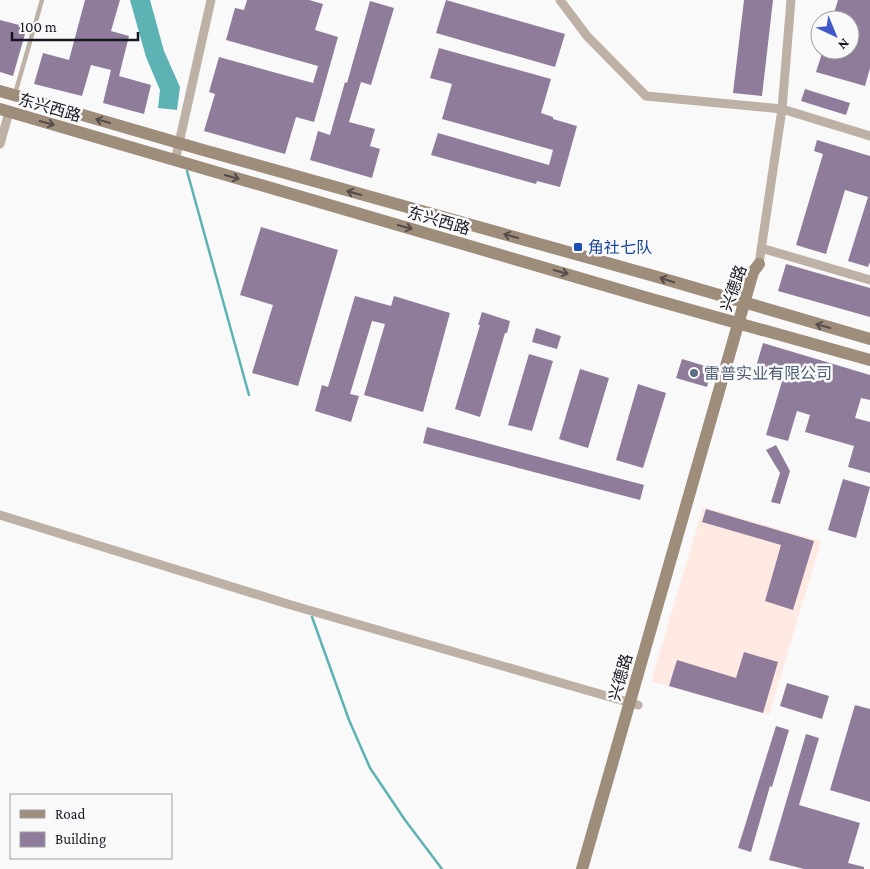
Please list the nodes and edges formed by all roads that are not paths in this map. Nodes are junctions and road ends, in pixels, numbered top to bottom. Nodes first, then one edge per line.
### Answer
1 (42, 0) edge
2 (211, 0) edge
3 (560, 0) edge
4 (791, 0) edge
5 (0, 91) edge
6 (15, 95) junction
7 (782, 109) junction
8 (5, 111) edge
9 (870, 136) edge
10 (179, 143) junction
11 (0, 144) edge
12 (180, 162) junction
13 (761, 248) junction
14 (759, 264) joint
15 (870, 280) edge
16 (748, 304) junction
17 (742, 324) junction
18 (870, 340) edge
19 (870, 360) edge
20 (0, 515) edge
21 (634, 703) junction
22 (582, 869) edge
23 (591, 869) edge

1 - 6 lane
2 - 10 street
3 - 7 street
4 - 7 street
5 - 6 main road, 东兴西路
10 -> 6 main road, 东兴西路
7 - 9 street
7 - 13 street
8 - 11 street
8 -> 12 main road, 东兴西路
10 - 12 street
16 -> 10 main road, 东兴西路
12 -> 17 main road, 东兴西路
13 - 14 street
13 - 15 street
14 - 16 main road, 兴德路
16 - 17 main road, 兴德路
18 -> 16 main road, 东兴西路
17 - 19 main road, 东兴西路
17 - 21 main road, 兴德路
20 - 21 street
21 - 22 main road, 兴德路
21 - 23 main road, 兴德路

